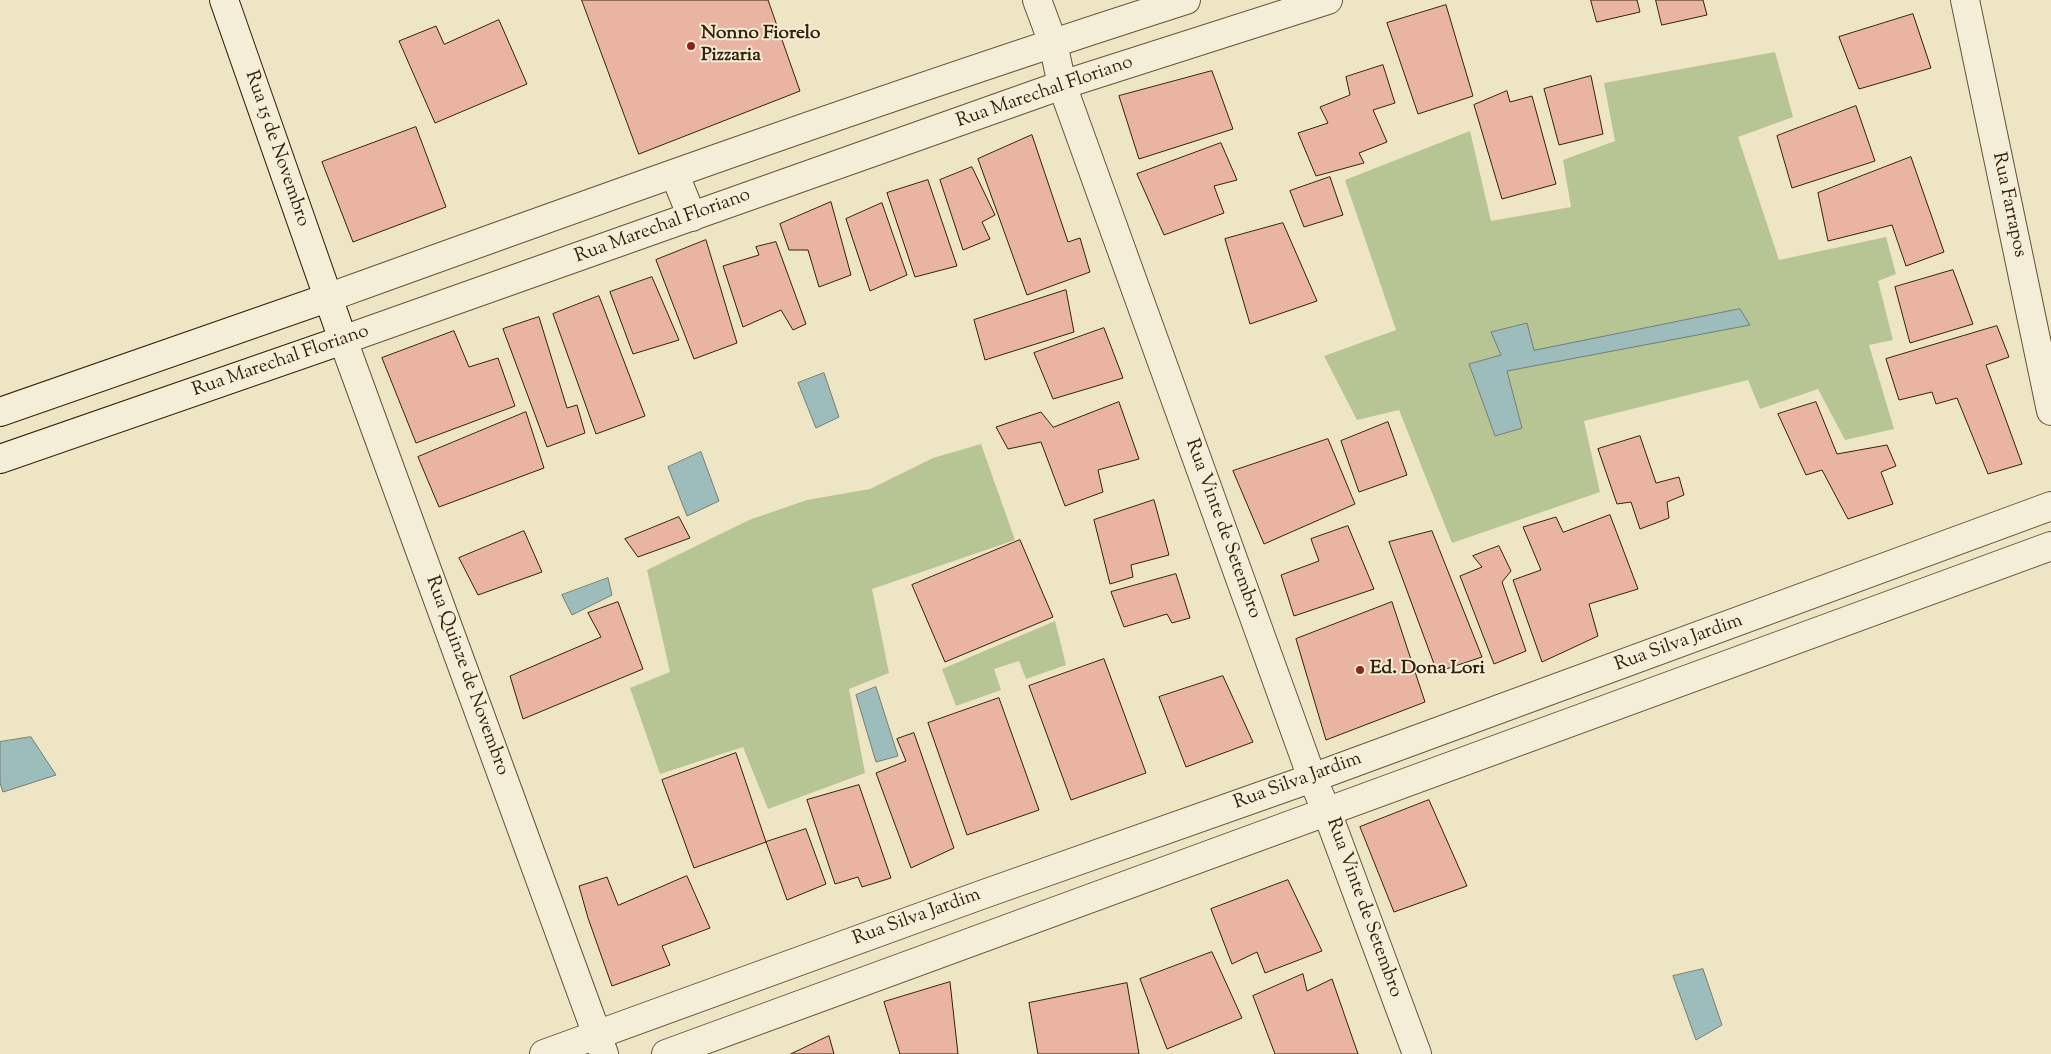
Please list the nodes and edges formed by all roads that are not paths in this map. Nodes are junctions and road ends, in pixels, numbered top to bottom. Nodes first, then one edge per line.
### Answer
1 (224, 0) edge
2 (1037, 0) edge
3 (1186, 0) edge
4 (1328, 0) edge
5 (1965, 0) edge
6 (1053, 43) junction
7 (1062, 85) junction
8 (676, 175) junction
9 (692, 217) junction
10 (327, 298) junction
11 (343, 340) junction
12 (2051, 411) edge
13 (0, 412) edge
14 (0, 458) edge
15 (2051, 506) edge
16 (2051, 546) edge
17 (1700, 636) junction
18 (1713, 670) junction
19 (1527, 699) junction
20 (1540, 734) junction
21 (1312, 778) junction
22 (1327, 812) junction
23 (1072, 862) junction
24 (1085, 901) junction
25 (843, 945) junction
26 (859, 984) junction
27 (601, 1045) edge
28 (544, 1054) edge
29 (666, 1054) edge
30 (1418, 1054) edge

1 - 10 street, Rua 15 de Novembro
2 - 6 street, Rua Vinte de Setembro
3 - 6 street
4 - 7 street, Rua Marechal Floriano
5 - 12 street, Rua Farrapos
6 - 7 street, Rua Vinte de Setembro
6 - 8 street
7 - 9 street, Rua Marechal Floriano
7 - 21 street, Rua Vinte de Setembro
8 - 9 street
8 - 10 street
9 - 11 street, Rua Marechal Floriano
10 - 11 street, Rua Quinze de Novembro
10 - 13 street
11 - 14 street, Rua Marechal Floriano
11 - 27 street, Rua Quinze de Novembro
15 - 17 street, Rua Silva Jardim
16 - 18 street, Rua Silva Jardim
17 - 18 street
17 - 19 street, Rua Silva Jardim
18 - 20 street, Rua Silva Jardim
19 - 20 street
19 - 21 street, Rua Silva Jardim
20 - 22 street, Rua Silva Jardim
21 - 22 street, Rua Vinte de Setembro
21 - 23 street, Rua Silva Jardim
22 - 24 street, Rua Silva Jardim
22 - 30 street, Rua Vinte de Setembro
23 - 24 street
23 - 25 street, Rua Silva Jardim
24 - 26 street, Rua Silva Jardim
25 - 26 street
25 - 27 street, Rua Silva Jardim
26 - 29 street, Rua Silva Jardim
27 - 28 street, Rua Silva Jardim

